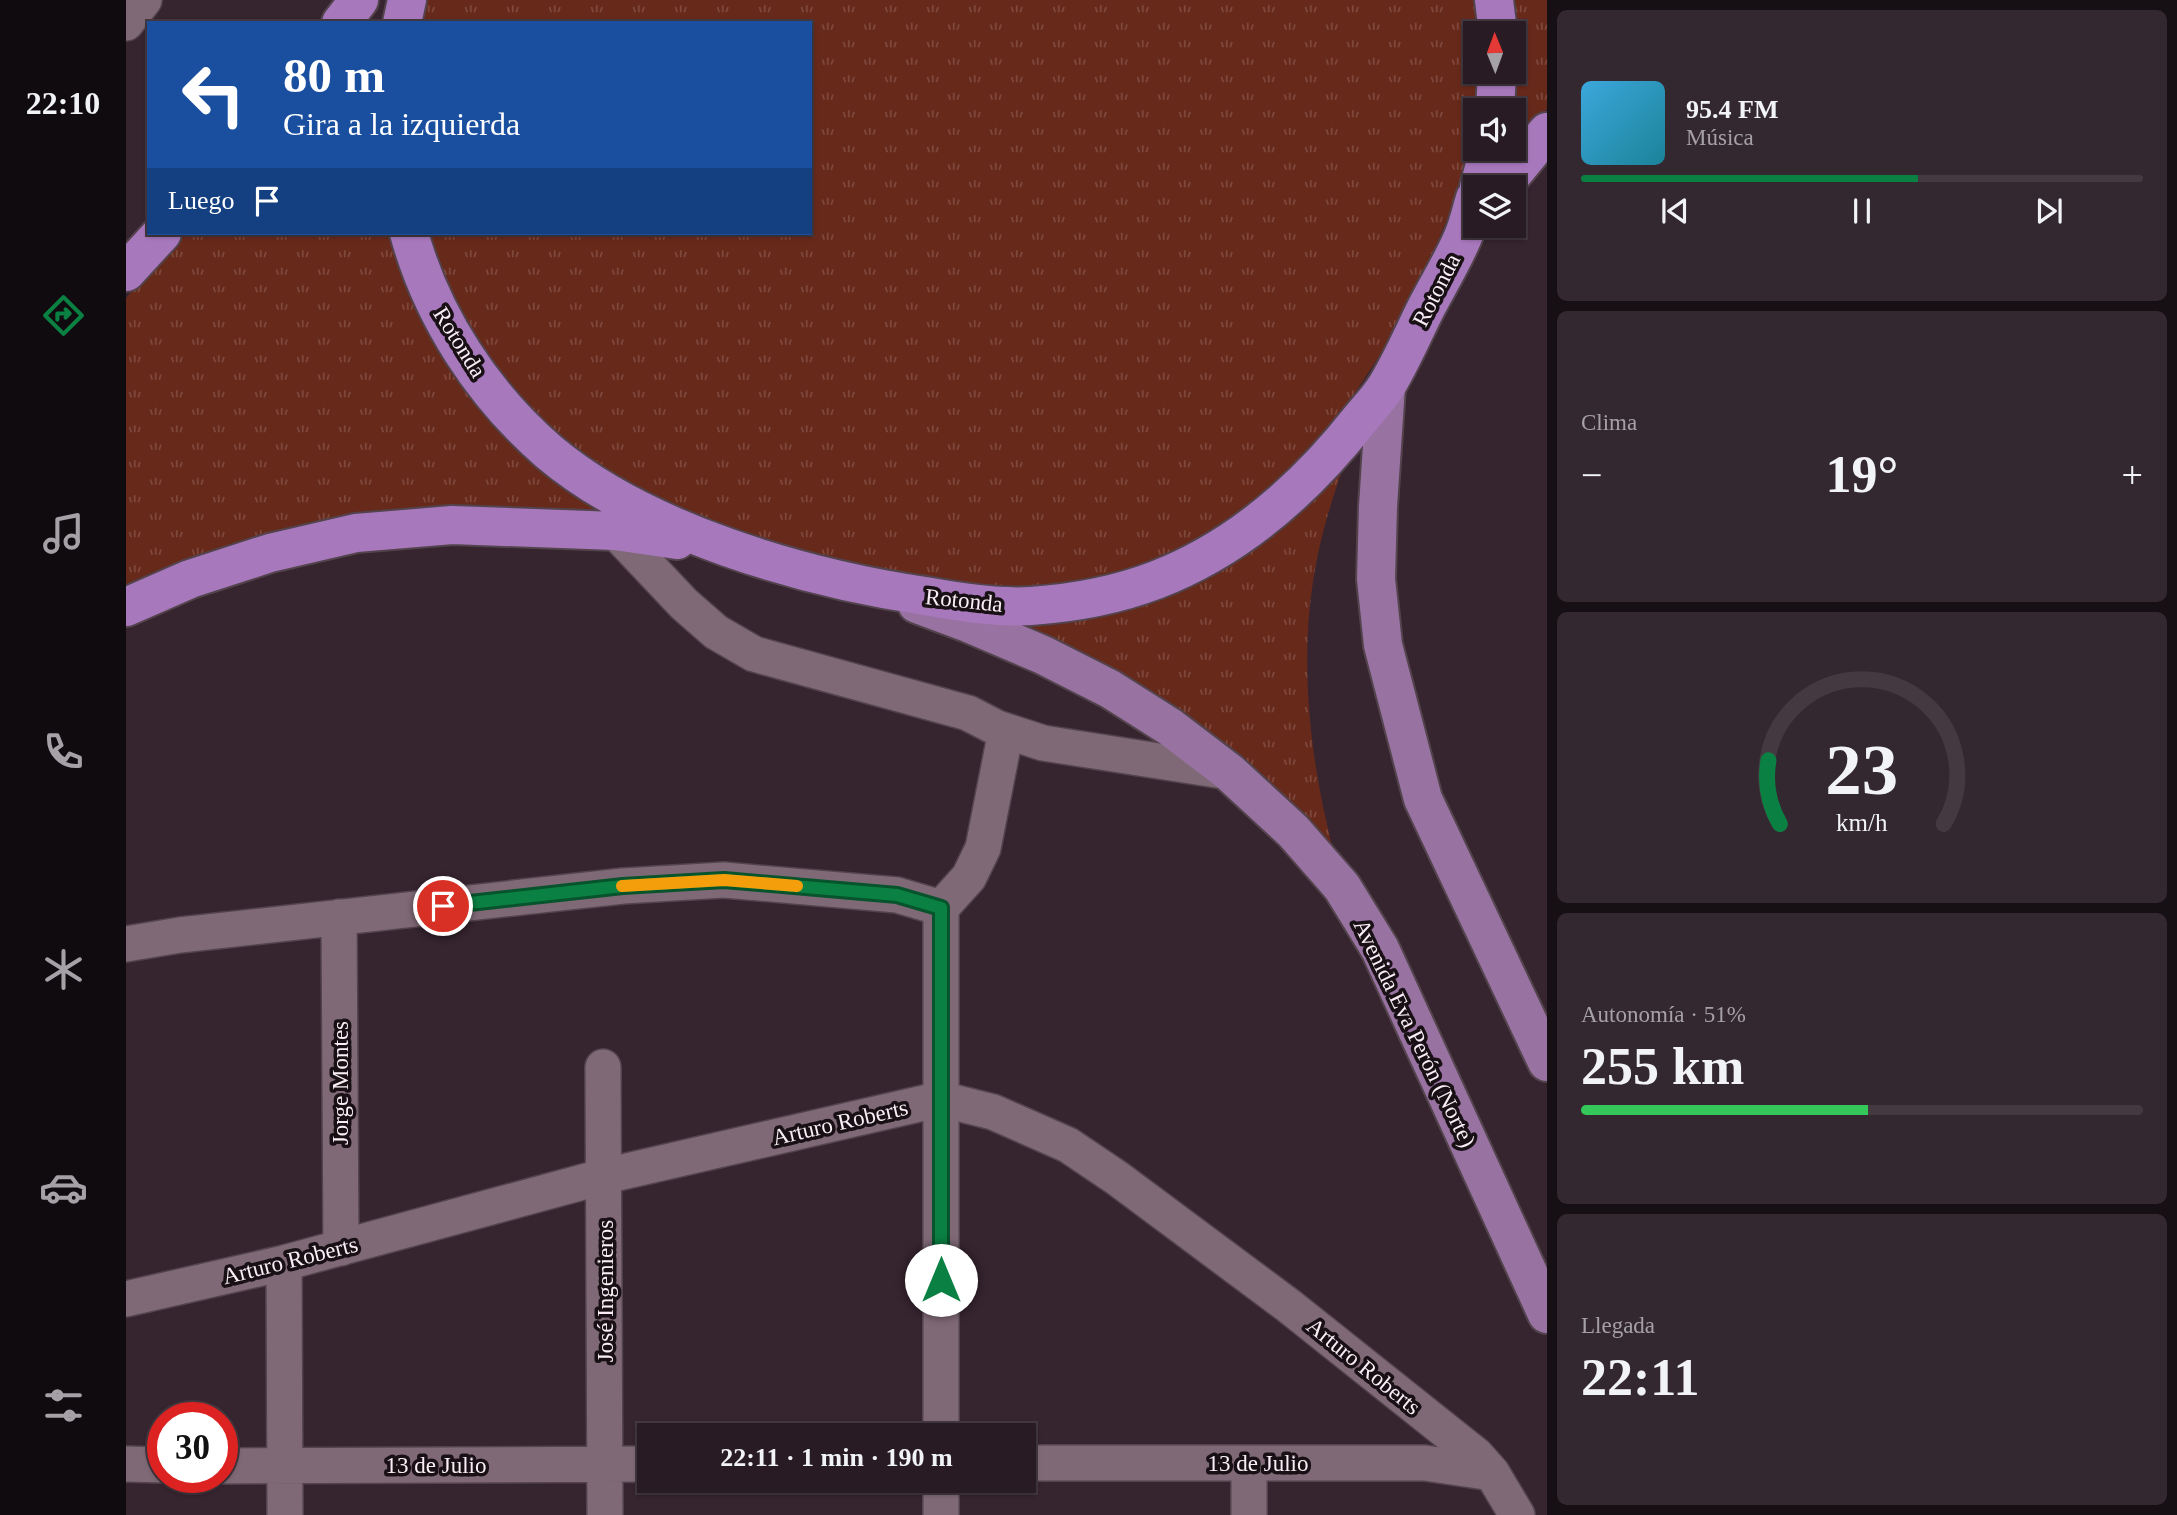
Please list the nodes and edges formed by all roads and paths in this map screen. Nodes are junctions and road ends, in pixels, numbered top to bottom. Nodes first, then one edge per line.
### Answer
1 (144, 0) edge
2 (359, 0) edge
3 (407, 0) edge
4 (1494, 0) edge
5 (343, 21) edge
6 (402, 21) edge
7 (1497, 21) edge
8 (126, 23) edge
9 (1547, 132) edge
10 (1512, 175) edge
11 (160, 235) edge
12 (410, 235) edge
13 (1465, 238) edge
14 (126, 272) edge
15 (1386, 387) junction
16 (615, 531) junction
17 (724, 547) junction
18 (871, 588) junction
19 (126, 607) edge
20 (1006, 731) junction
21 (1229, 772) junction
22 (941, 908) junction
23 (340, 917) junction
24 (126, 944) edge
25 (1547, 1062) edge
26 (603, 1067) dead end
27 (941, 1099) junction
28 (605, 1176) junction
29 (341, 1248) junction
30 (284, 1264) junction
31 (126, 1299) edge
32 (1547, 1314) edge
33 (941, 1423) edge
34 (1036, 1463) edge
35 (1249, 1463) junction
36 (126, 1464) edge
37 (604, 1464) junction
38 (637, 1464) edge
39 (147, 1465) edge
40 (238, 1466) edge
41 (284, 1466) junction
42 (1492, 1473) junction
43 (941, 1493) edge
44 (1516, 1513) edge
45 (285, 1515) edge
46 (605, 1515) edge
47 (941, 1515) edge
48 (1249, 1515) edge

1 - 8 street
2 - 5 highway
3 - 6 highway
4 - 7 highway
9 - 10 highway
11 - 14 highway
12 - 17 highway, Rotonda
13 - 15 highway, Rotonda
15 - 18 highway, Rotonda
15 - 25 main road
16 - 17 highway
16 - 19 highway
16 - 20 street
17 - 18 highway, Rotonda
18 - 21 main road, Avenida Eva Perón (Norte)
20 - 21 street
20 - 22 street
21 - 32 main road, Avenida Eva Perón (Norte)
22 - 23 street
22 - 27 street
23 - 24 street
23 - 29 street, Jorge Montes
26 - 28 street, José Ingenieros
27 - 28 street, Arturo Roberts
27 - 33 street
27 - 42 street, Arturo Roberts
28 - 29 street, Arturo Roberts
28 - 37 street, José Ingenieros
29 - 30 street, Arturo Roberts
30 - 31 street, Arturo Roberts
30 - 41 street
34 - 35 street, 13 de Julio
35 - 42 street, 13 de Julio
35 - 48 street
36 - 39 street
37 - 38 street, 13 de Julio
37 - 41 street, 13 de Julio
37 - 46 street, José Ingenieros
40 - 41 street, 13 de Julio
41 - 45 street
42 - 44 street, Arturo Roberts
43 - 47 street

